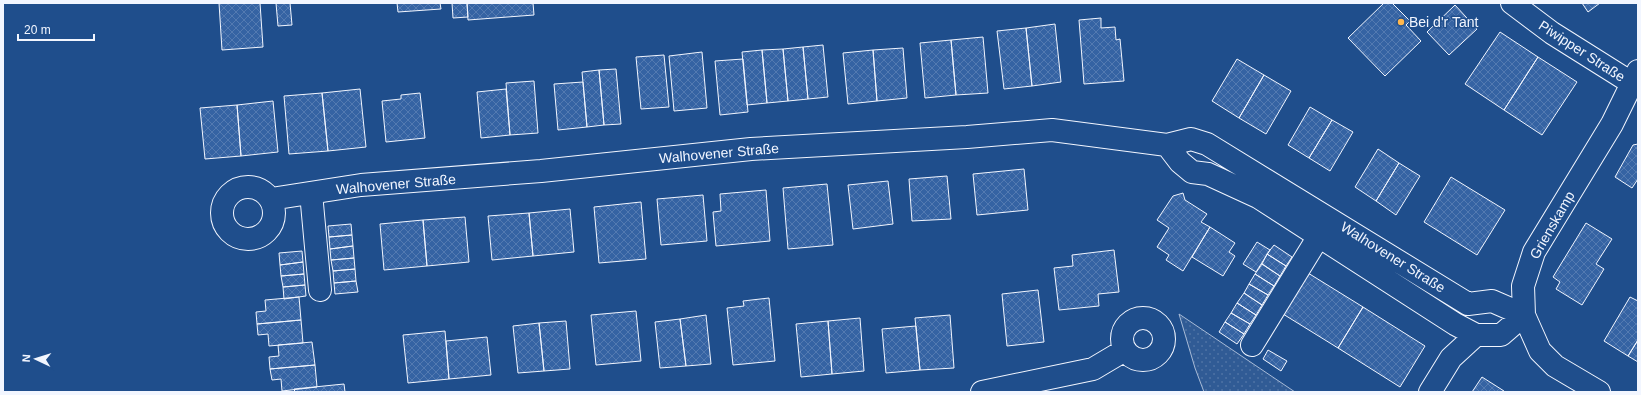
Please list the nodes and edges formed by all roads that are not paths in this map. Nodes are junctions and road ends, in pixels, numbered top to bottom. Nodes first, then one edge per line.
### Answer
1 (1512, 3) edge
2 (1636, 81) edge
3 (1167, 145) junction
4 (310, 193) junction
5 (271, 199) dead end
6 (1324, 227) junction
7 (320, 290) dead end
8 (1468, 304) junction
9 (1524, 315) junction
10 (1456, 324) junction
11 (1476, 335) junction
12 (1252, 345) dead end
13 (1125, 350) dead end
14 (1451, 358) junction
15 (982, 392) edge
16 (1430, 392) edge
17 (1600, 392) edge

1 - 2 street, Piwipper Straße
2 - 9 street, Grienskamp
3 - 4 street, Walhovener Straße
3 - 6 street, Walhovener Straße
3 - 6 street, Walhovener Straße
4 - 5 street, Walhovener Straße
4 - 7 street
6 - 8 street, Walhovener Straße
6 - 10 street, Walhovener Straße
6 - 12 street
8 - 9 street
8 - 10 street
9 - 11 street
9 - 17 street
10 - 11 street, Walhovener Straße
10 - 14 street
11 - 14 street
13 - 15 street
14 - 16 street

